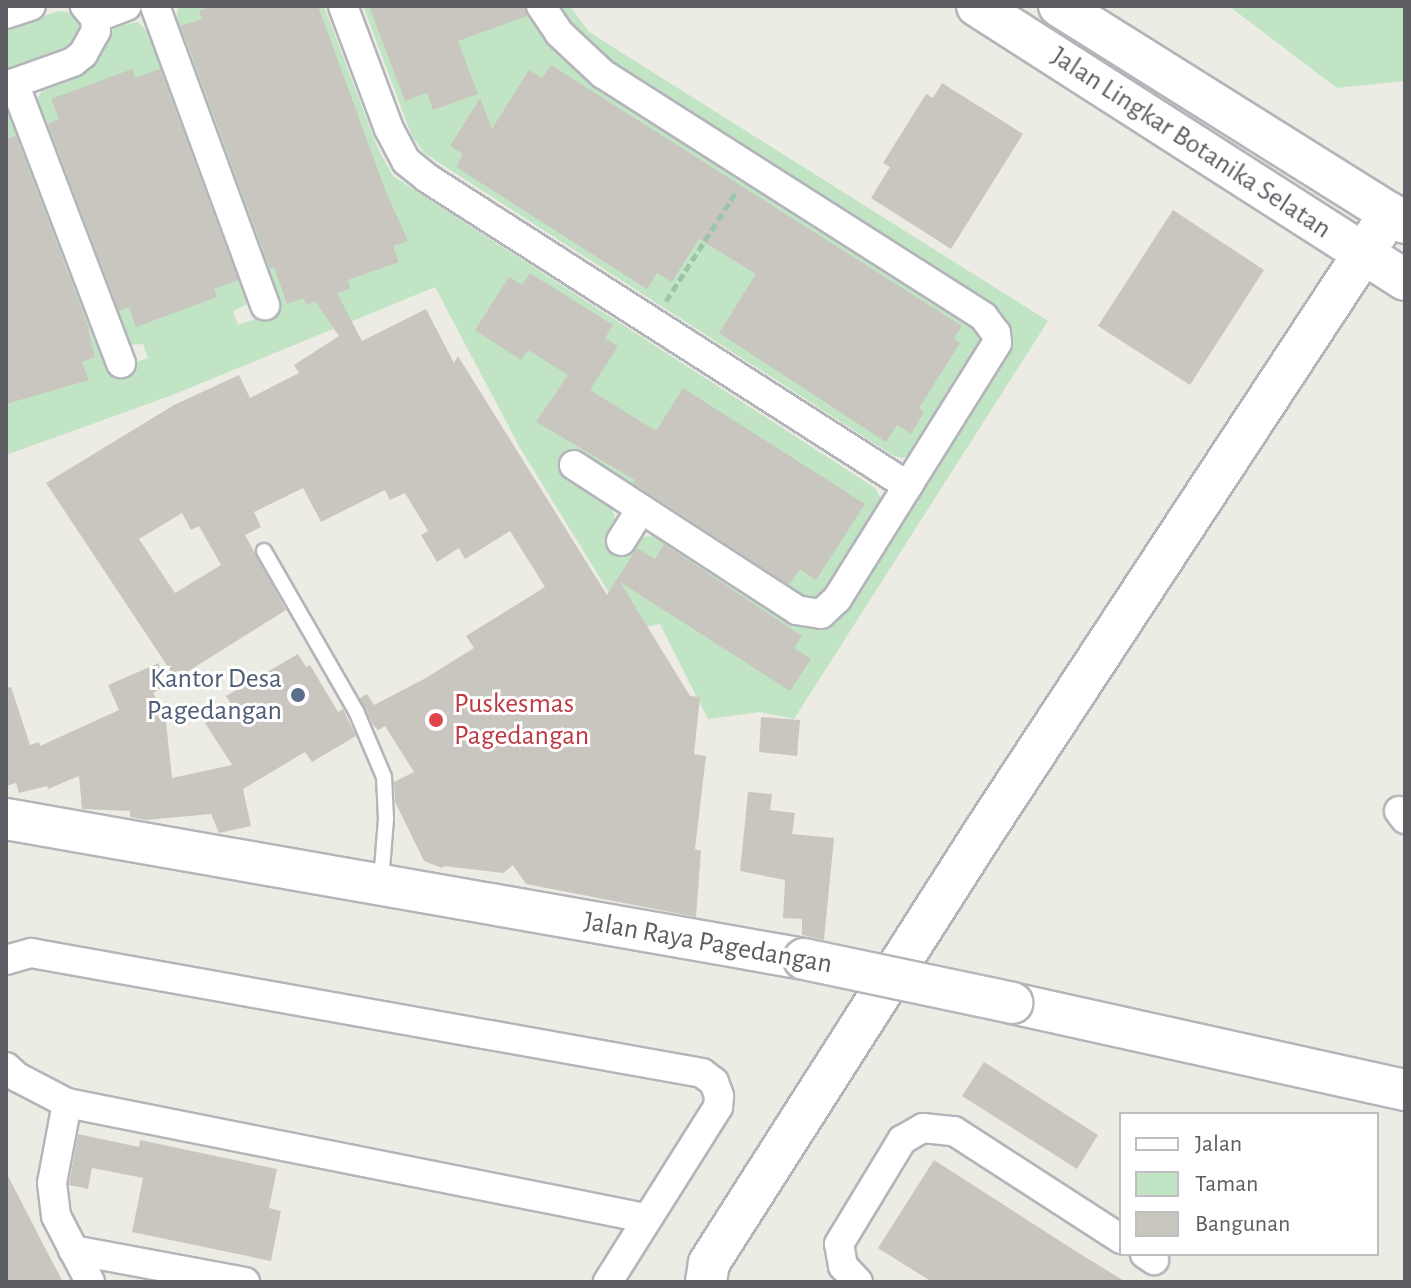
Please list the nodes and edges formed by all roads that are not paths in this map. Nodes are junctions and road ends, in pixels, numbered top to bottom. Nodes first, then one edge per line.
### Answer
1 (31, 6) edge
2 (127, 6) edge
3 (155, 6) edge
4 (343, 6) edge
5 (541, 6) edge
6 (977, 6) edge
7 (1059, 6) edge
8 (90, 12) edge
9 (6, 14) edge
10 (10, 84) edge
11 (1397, 218) edge
12 (1363, 255) junction
13 (1405, 280) edge
14 (265, 305) dead end
15 (121, 363) dead end
16 (574, 465) dead end
17 (908, 486) junction
18 (641, 509) junction
19 (621, 541) dead end
20 (264, 551) dead end
21 (6, 819) edge
22 (380, 886) junction
23 (6, 960) edge
24 (6, 1067) edge
25 (1405, 1090) edge
26 (67, 1103) junction
27 (645, 1218) junction
28 (1119, 1238) edge
29 (73, 1250) junction
30 (90, 1282) edge
31 (245, 1282) edge
32 (608, 1282) edge
33 (706, 1282) edge
34 (858, 1282) edge

1 - 9 street
2 - 8 street
3 - 14 street
4 - 17 street
5 - 17 street
6 - 12 street, Jalan Lingkar Botanika Selatan
7 - 11 street, Jalan Lingkar Botanika Selatan
8 - 10 street
10 - 15 street
11 - 12 street
12 - 13 street, Jalan Lingkar Botanika Selatan
12 - 33 street
16 - 18 street
17 - 18 street
18 - 19 street
20 - 22 lane
21 - 22 street, Jalan Raya Pagedangan
22 - 25 street, Jalan Raya Pagedangan, bridge
23 - 27 street
24 - 26 street
26 - 27 street
26 - 29 street
27 - 32 street
28 - 34 street
29 - 30 street
29 - 31 street

